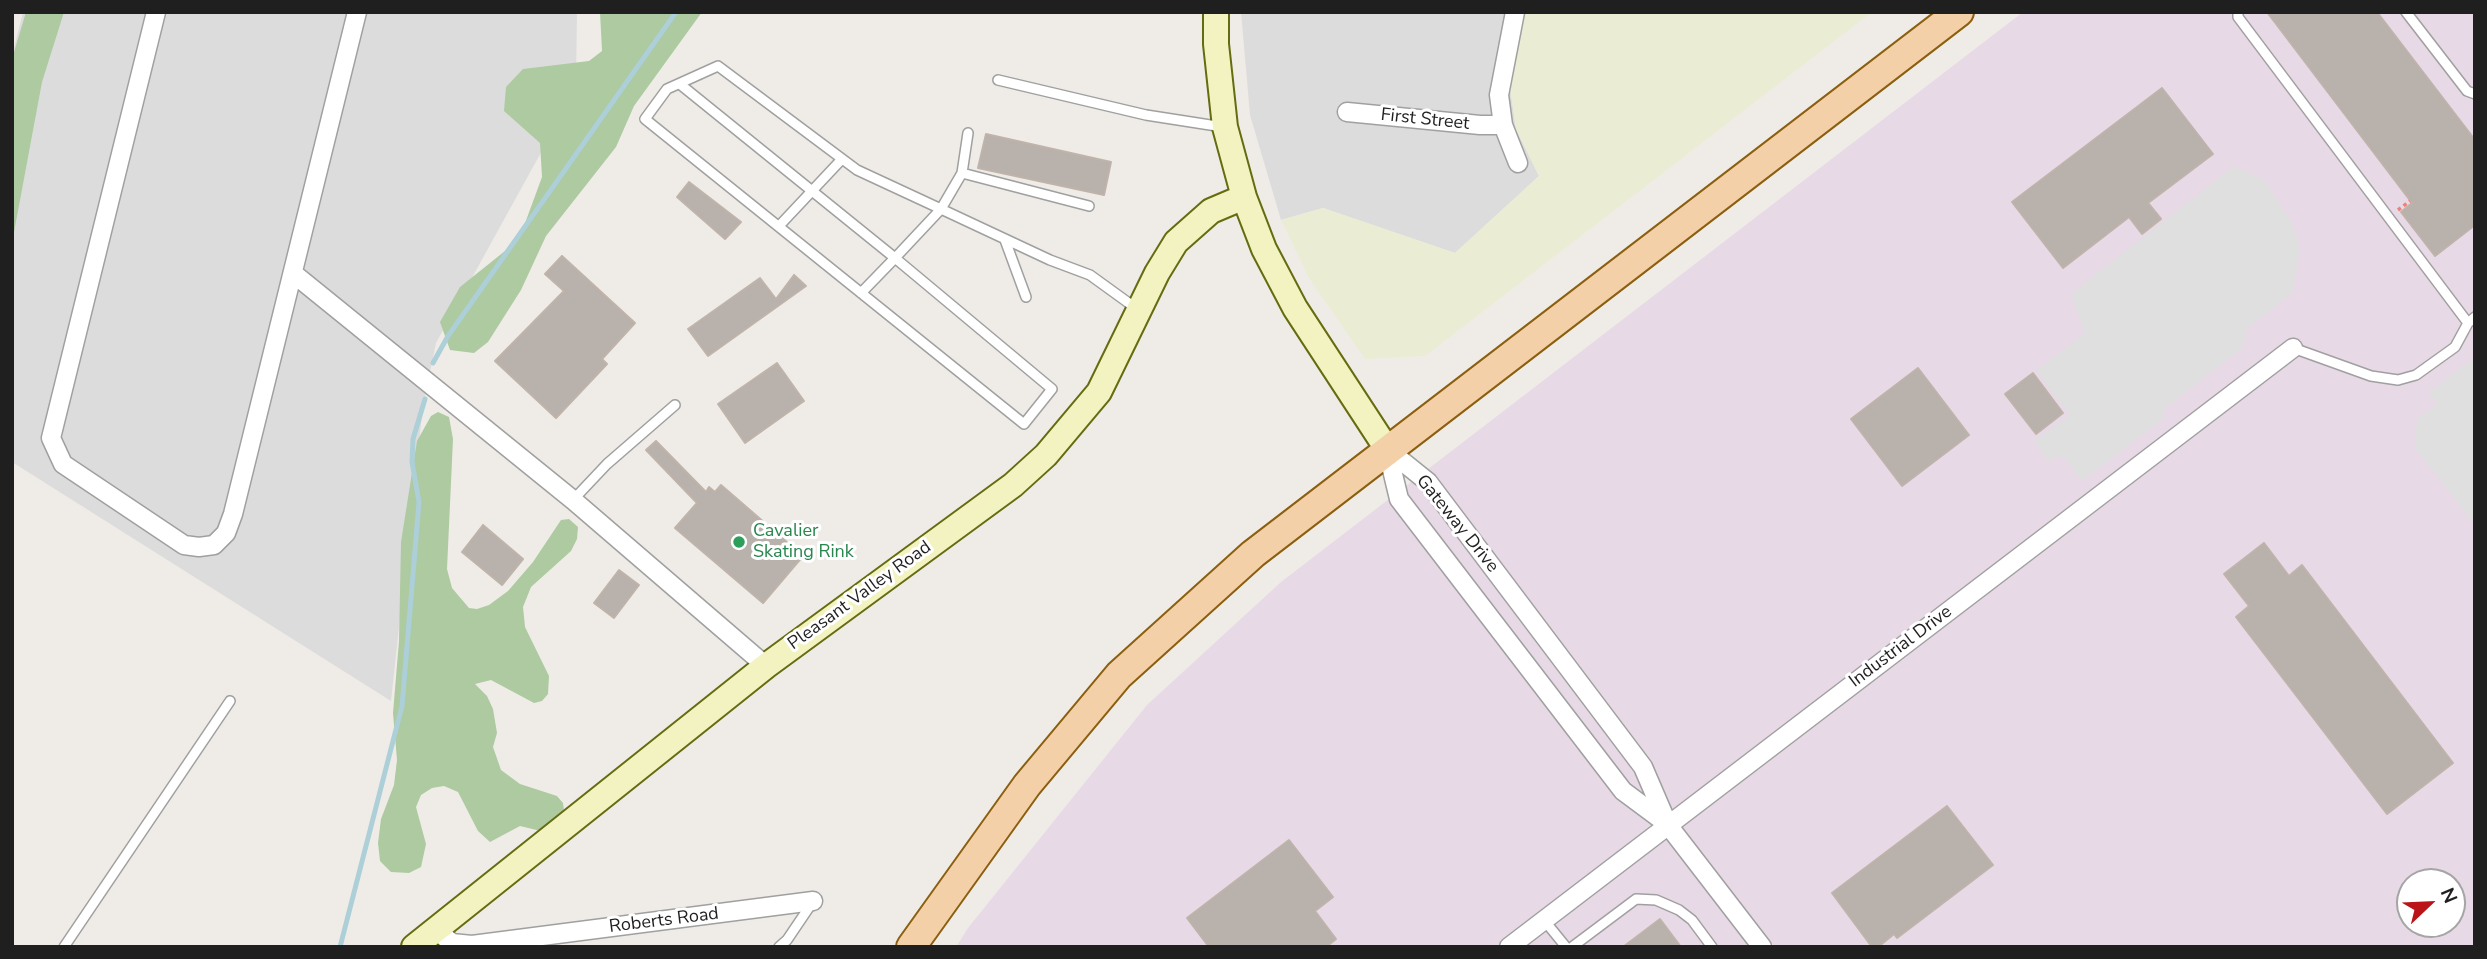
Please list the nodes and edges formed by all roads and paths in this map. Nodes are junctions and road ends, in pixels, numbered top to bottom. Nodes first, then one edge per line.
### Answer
1 (156, 12) edge
2 (357, 12) edge
3 (1216, 12) edge
4 (1515, 12) edge
5 (1959, 12) edge
6 (2238, 12) edge
7 (2406, 12) edge
8 (998, 80) dead end
9 (681, 85) junction
10 (2475, 94) edge
11 (1347, 112) dead end
12 (1503, 125) junction
13 (1225, 127) junction
14 (968, 133) dead end
15 (842, 159) junction
16 (1518, 163) dead end
17 (962, 173) junction
18 (811, 190) junction
19 (1244, 197) junction
20 (1088, 206) dead end
21 (941, 209) junction
22 (779, 226) junction
23 (1006, 240) junction
24 (895, 258) junction
25 (294, 274) junction
26 (861, 293) junction
27 (1026, 297) dead end
28 (1139, 310) junction
29 (2471, 320) edge
30 (2293, 348) joint
31 (674, 405) dead end
32 (1387, 449) junction
33 (573, 500) junction
34 (766, 666) junction
35 (230, 701) dead end
36 (1668, 825) junction
37 (813, 901) joint
38 (1544, 920) junction
39 (436, 930) junction
40 (64, 947) edge
41 (414, 947) edge
42 (779, 947) edge
43 (911, 947) edge
44 (1509, 947) edge
45 (1566, 947) edge
46 (1572, 947) edge
47 (1712, 947) edge
48 (1762, 947) edge

1 - 25 street
2 - 25 street
3 - 13 street
4 - 12 street
5 - 32 main road
6 - 29 lane
7 - 10 lane
8 - 13 lane
9 - 15 lane
9 - 18 lane
9 - 22 lane
11 - 12 street, First Street
12 - 16 street
13 - 19 street
14 - 17 lane
15 - 18 lane
15 - 21 lane
17 - 20 lane
17 - 21 lane
18 - 22 lane
18 - 24 lane
19 - 28 street, Pleasant Valley Road
19 - 32 street
21 - 23 lane
21 - 24 lane
22 - 26 lane
23 - 27 lane
23 - 28 lane
24 - 26 lane
24 - 26 lane
25 - 33 street
28 - 34 street, Pleasant Valley Road
29 - 30 lane
30 - 36 street, Industrial Drive
31 - 33 lane
32 - 36 street, Gateway Drive
32 - 36 street, Gateway Drive
32 - 43 main road
33 - 34 street
34 - 39 street, Pleasant Valley Road
35 - 40 lane
36 - 38 street, Industrial Drive
36 - 48 street, Gateway Drive
37 - 39 street, Roberts Road
37 - 42 lane
38 - 44 street, Industrial Drive
38 - 45 lane
39 - 41 street, Pleasant Valley Road
46 - 47 lane

